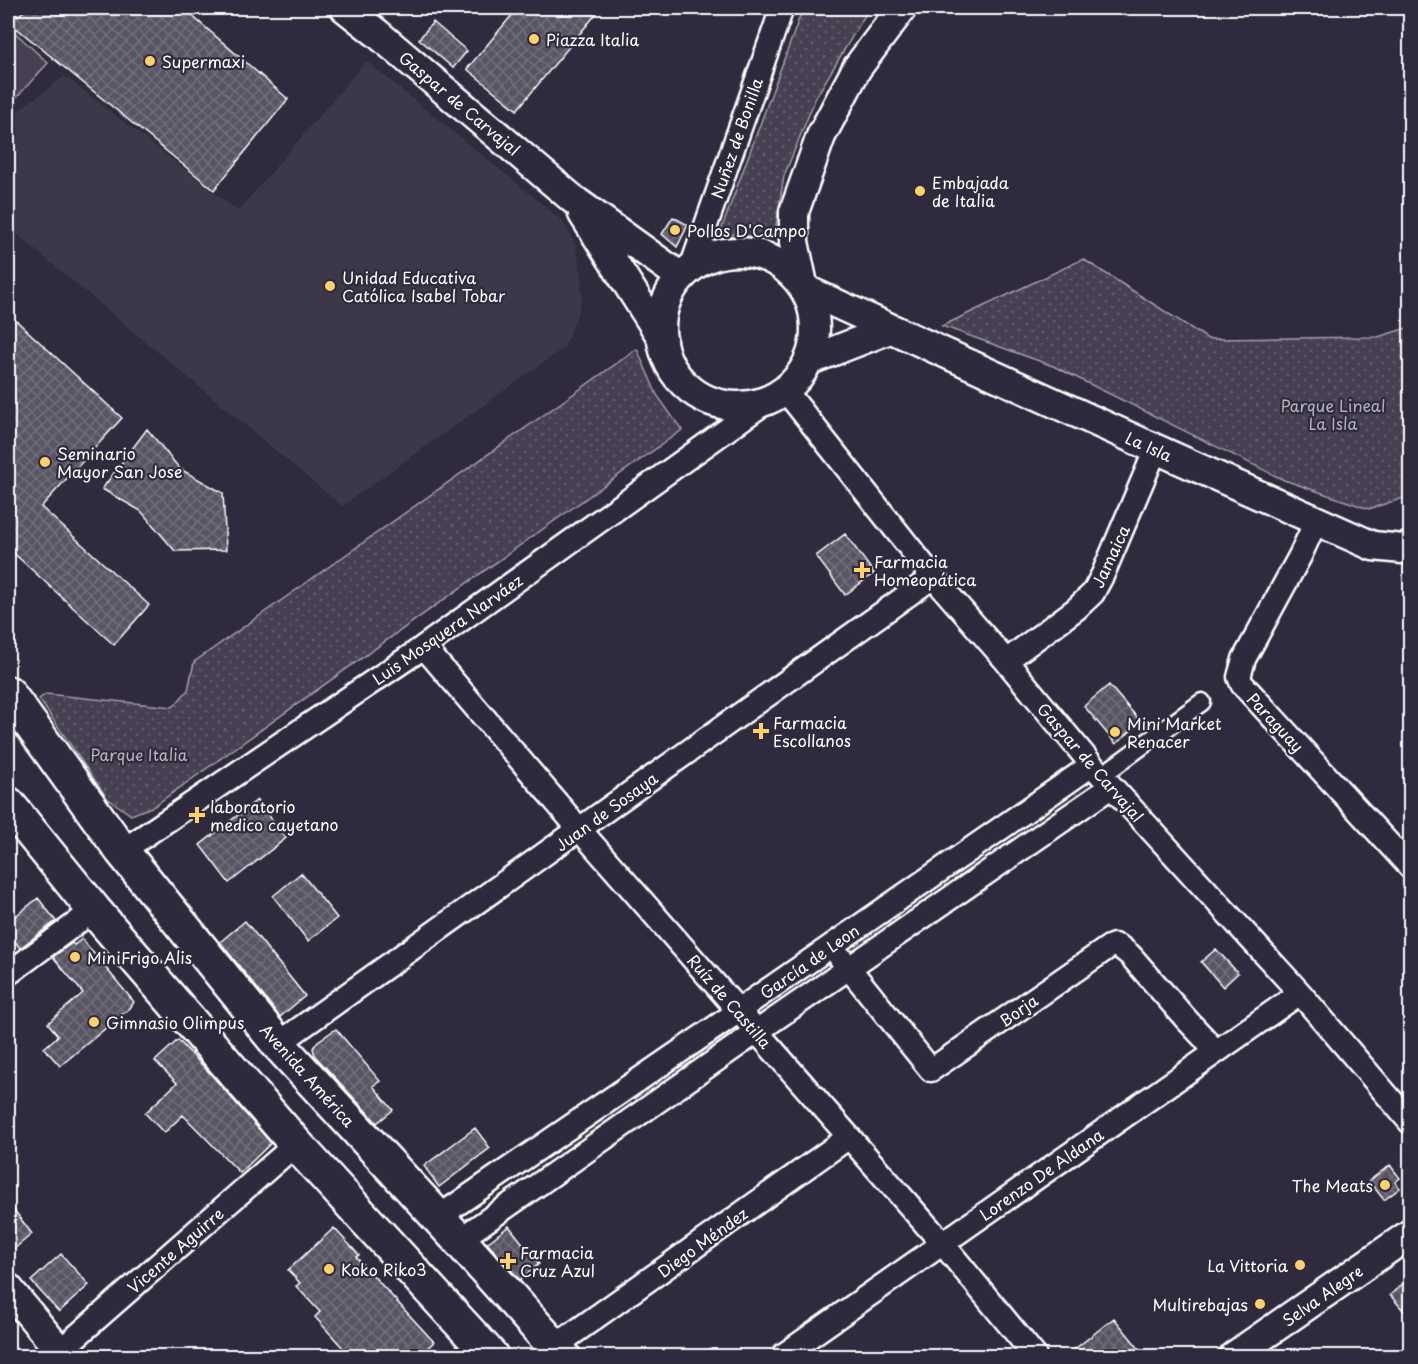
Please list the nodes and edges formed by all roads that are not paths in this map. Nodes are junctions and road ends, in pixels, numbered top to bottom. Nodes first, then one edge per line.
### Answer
1 (345, 8) edge
2 (782, 8) edge
3 (902, 8) edge
4 (574, 200) junction
5 (686, 273) junction
6 (804, 289) junction
7 (891, 328) junction
8 (662, 338) junction
9 (808, 361) junction
10 (776, 395) junction
11 (1156, 449) junction
12 (1316, 521) junction
13 (1410, 546) edge
14 (933, 577) junction
15 (424, 647) junction
16 (1006, 661) junction
17 (8, 693) edge
18 (1202, 702) dead end
19 (1102, 776) junction
20 (8, 804) edge
21 (580, 830) junction
22 (122, 851) junction
23 (1410, 867) edge
24 (94, 909) junction
25 (831, 946) junction
26 (849, 968) junction
27 (8, 974) edge
28 (1300, 993) junction
29 (739, 1011) junction
30 (756, 1031) junction
31 (279, 1044) junction
32 (1215, 1052) junction
33 (1410, 1122) edge
34 (849, 1137) junction
35 (296, 1144) junction
36 (448, 1229) junction
37 (1410, 1234) edge
38 (943, 1244) junction
39 (8, 1288) edge
40 (559, 1352) edge
41 (59, 1355) edge
42 (491, 1356) edge
43 (782, 1356) edge
44 (1035, 1356) edge
45 (1234, 1356) edge

1 - 4 street, Gaspar de Carvajal
2 - 5 street, Nuñez de Bonilla
3 - 6 street
4 - 5 street, Gaspar de Carvajal
4 - 8 street, Gaspar de Carvajal
5 - 6 street
5 - 8 street, Gaspar de Carvajal
6 - 7 street, La Isla
6 - 9 street
7 - 9 street
7 - 11 street, La Isla
8 - 10 street, Gaspar de Carvajal
9 - 10 street
10 - 14 street, Gaspar de Carvajal
10 - 15 street, Luis Mosquera Narváez
11 - 12 street, La Isla
11 - 16 street, Jamaica
12 - 13 street, La Isla
12 - 23 street, Paraguay
14 - 16 street, Gaspar de Carvajal
14 - 21 street, Juan de Sosaya
15 - 21 street, Ruíz de Castilla
15 - 22 street, Luis Mosquera Narváez
16 - 19 street, Gaspar de Carvajal
17 - 22 main road, Avenida América
18 - 19 street
19 - 25 street, García de Leon
19 - 26 street, García de Leon
19 - 28 street, Gaspar de Carvajal
20 - 24 main road
21 - 29 street, Ruíz de Castilla
21 - 31 street, Juan de Sosaya
22 - 31 main road, Avenida América
24 - 27 street
24 - 35 main road
25 - 26 street, Borja
25 - 29 street, García de Leon
26 - 30 street, García de Leon
26 - 32 street, Borja
28 - 32 street, Lorenzo De Aldana
28 - 33 street, Gaspar de Carvajal
29 - 30 street, Ruíz de Castilla
29 - 36 street, García de Leon
30 - 34 street, Ruíz de Castilla
30 - 36 street, García de Leon
31 - 36 main road, Avenida América
32 - 38 street, Lorenzo De Aldana
34 - 38 street, Ruíz de Castilla
34 - 40 street, Diego Méndez
35 - 41 street, Vicente Aguirre
35 - 42 main road
36 - 40 main road, Avenida América
37 - 45 street, Selva Alegre
38 - 43 street, Lorenzo De Aldana
38 - 44 street, Ruíz de Castilla
39 - 41 street

